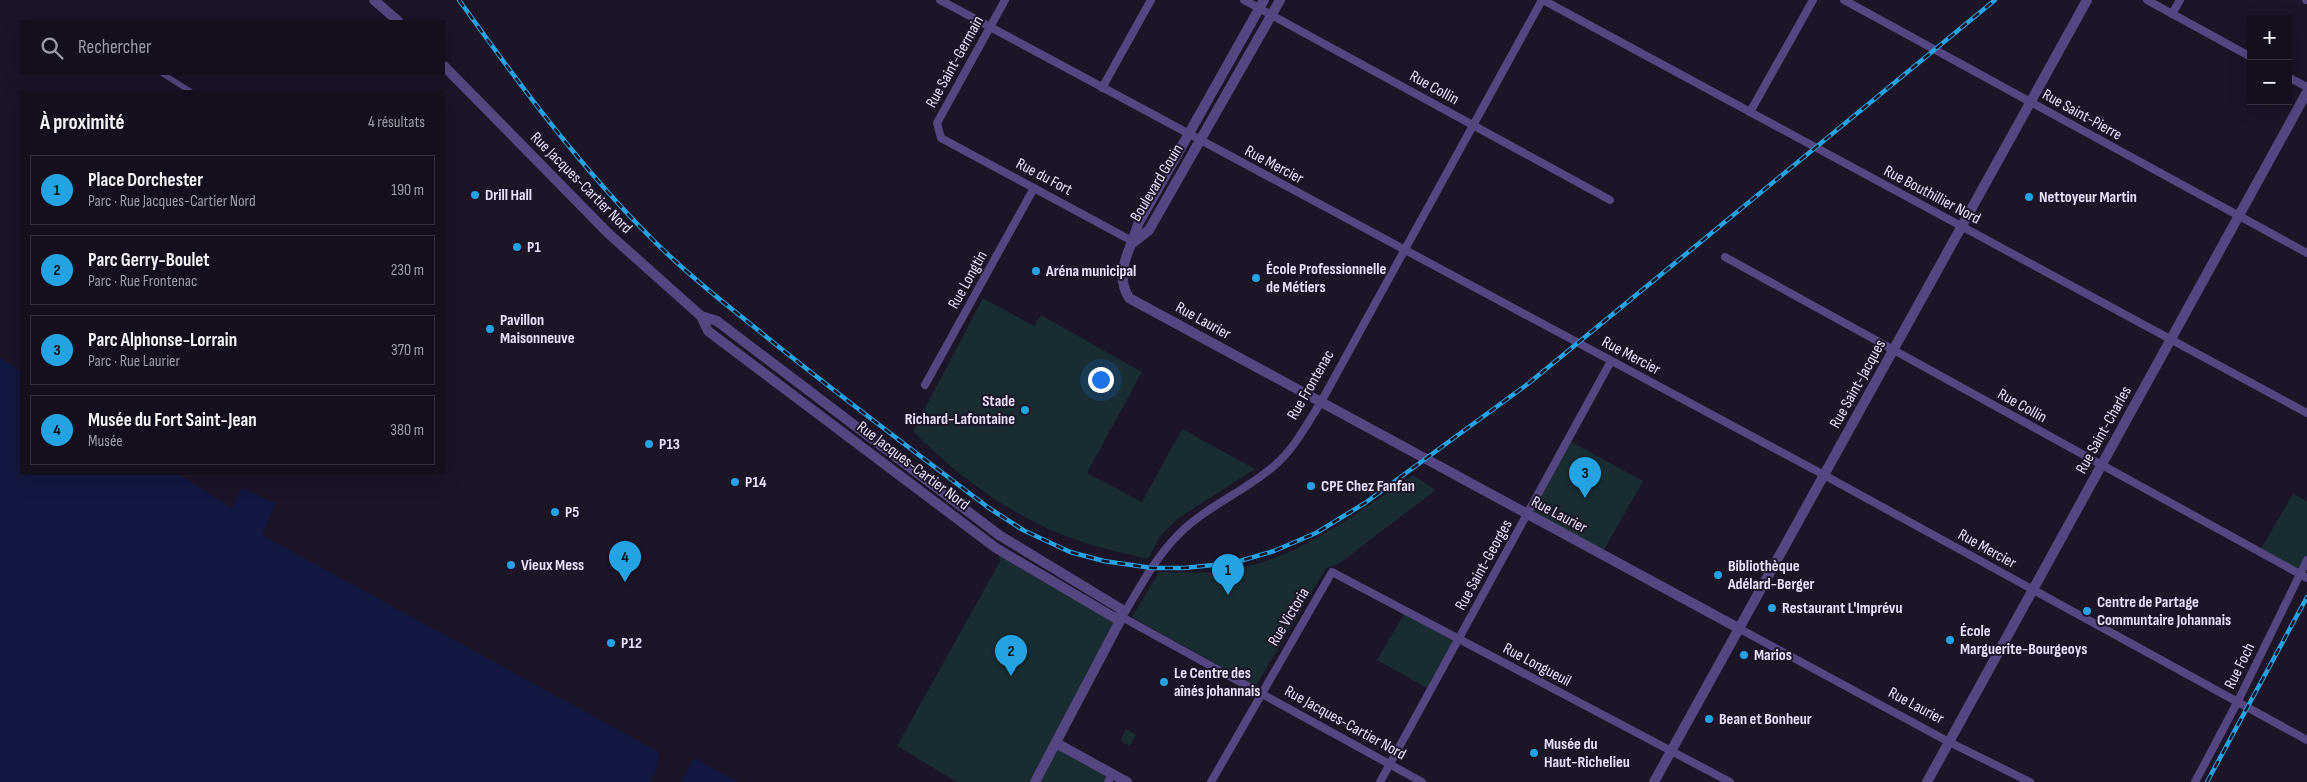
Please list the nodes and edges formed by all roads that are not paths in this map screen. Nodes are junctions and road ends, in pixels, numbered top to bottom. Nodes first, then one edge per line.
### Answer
1 (374, 0) edge
2 (940, 0) edge
3 (1005, 0) edge
4 (1151, 0) edge
5 (1244, 0) edge
6 (1280, 0) edge
7 (1543, 0) edge
8 (1813, 0) edge
9 (1844, 0) edge
10 (2087, 0) edge
11 (2147, 0) edge
12 (2180, 0) edge
13 (1262, 4) edge
14 (2172, 14) junction
15 (1271, 15) junction
16 (397, 20) edge
17 (990, 27) junction
18 (2247, 55) edge
19 (445, 67) edge
20 (165, 75) edge
21 (2292, 79) edge
22 (2307, 87) edge
23 (1102, 88) junction
24 (188, 90) edge
25 (2307, 92) edge
26 (2030, 102) junction
27 (1750, 112) junction
28 (1473, 125) junction
29 (1188, 134) junction
30 (941, 138) joint
31 (1200, 141) junction
32 (1034, 188) junction
33 (1610, 200) dead end
34 (2239, 216) junction
35 (1962, 226) junction
36 (1134, 242) junction
37 (1404, 251) junction
38 (2307, 253) edge
39 (1725, 257) dead end
40 (2171, 340) junction
41 (1893, 350) junction
42 (1611, 361) junction
43 (925, 385) dead end
44 (1321, 402) junction
45 (2307, 413) edge
46 (2102, 465) junction
47 (1824, 476) junction
48 (1527, 515) junction
49 (2307, 560) edge
50 (1332, 572) joint
51 (2304, 576) edge
52 (2033, 590) junction
53 (1122, 617) junction
54 (1740, 628) junction
55 (1459, 639) junction
56 (1260, 694) junction
57 (2238, 701) junction
58 (2307, 740) edge
59 (1949, 742) junction
60 (1056, 743) junction
61 (1671, 750) junction
62 (1390, 765) junction
63 (1110, 778) edge
64 (1034, 782) edge
65 (1126, 782) edge
66 (1211, 782) edge
67 (1380, 782) edge
68 (1422, 782) edge
69 (1654, 782) edge
70 (1730, 782) edge
71 (1927, 782) edge
72 (2030, 782) edge
73 (2194, 782) edge

1 - 16 street
2 - 17 street, Rue Mercier
3 - 17 street, Rue Saint-Germain
4 - 23 street
5 - 13 street, Rue Collin
6 - 15 street, Boulevard Gouin
7 - 27 street, Rue Bouthillier Nord
7 - 28 street, Rue Frontenac
8 - 27 street
9 - 26 street, Rue Saint-Pierre
10 - 26 street, Rue Saint-Jacques
11 - 14 street
12 - 14 street
13 - 15 street, Rue Collin
13 - 29 street, Boulevard Gouin
14 - 18 street
15 - 28 street, Rue Collin
15 - 31 street, Boulevard Gouin
17 - 23 street, Rue Mercier
17 - 30 street, Rue Saint-Germain
19 - 53 street, Rue Jacques-Cartier Nord
20 - 24 street
21 - 22 street
23 - 29 street, Rue Mercier
25 - 34 street, Rue Saint-Charles
26 - 34 street, Rue Saint-Pierre
26 - 35 street, Rue Saint-Jacques
27 - 35 street, Rue Bouthillier Nord
28 - 33 street, Rue Collin
28 - 37 street, Rue Frontenac
29 - 31 street, Rue Mercier
29 - 36 street, Boulevard Gouin
30 - 32 street, Rue du Fort
31 - 36 street, Boulevard Gouin
31 - 37 street, Rue Mercier
32 - 36 street, Rue du Fort
32 - 43 street, Rue Longtin
34 - 38 street, Rue Saint-Pierre
34 - 40 street, Rue Saint-Charles
35 - 40 street, Rue Bouthillier Nord
35 - 41 street, Rue Saint-Jacques
36 - 44 street, Rue Laurier
37 - 42 street, Rue Mercier
37 - 44 street, Rue Frontenac
39 - 41 street, Rue Collin
40 - 45 street, Rue Bouthillier Nord
40 - 46 street, Rue Saint-Charles
41 - 46 street, Rue Collin
41 - 47 street, Rue Saint-Jacques
42 - 47 street, Rue Mercier
42 - 48 street, Rue Saint-Georges
44 - 48 street, Rue Laurier
44 - 53 street, Rue Frontenac
46 - 51 street, Rue Collin
46 - 52 street, Rue Saint-Charles
47 - 52 street, Rue Mercier
47 - 54 street, Rue Saint-Jacques
48 - 54 street, Rue Laurier
48 - 55 street, Rue Saint-Georges
49 - 51 street, Rue Foch
50 - 55 street, Rue Longueuil
50 - 56 street, Rue Victoria
51 - 57 street, Rue Foch
52 - 57 street, Rue Mercier
52 - 59 street, Rue Saint-Charles
53 - 56 street, Rue Jacques-Cartier Nord
53 - 60 street, Rue Frontenac
54 - 59 street, Rue Laurier
54 - 61 street, Rue Saint-Jacques
55 - 61 street, Rue Longueuil
55 - 62 street, Rue Saint-Georges
56 - 62 street, Rue Jacques-Cartier Nord
56 - 66 street, Rue Victoria
57 - 58 street, Rue Mercier
57 - 73 street, Rue Foch
59 - 71 street, Rue Saint-Charles
59 - 72 street, Rue Laurier
60 - 63 street
60 - 64 street, Rue Frontenac
61 - 69 street, Rue Saint-Jacques
61 - 70 street, Rue Longueuil
62 - 67 street, Rue Saint-Georges
62 - 68 street, Rue Jacques-Cartier Nord
63 - 65 street

